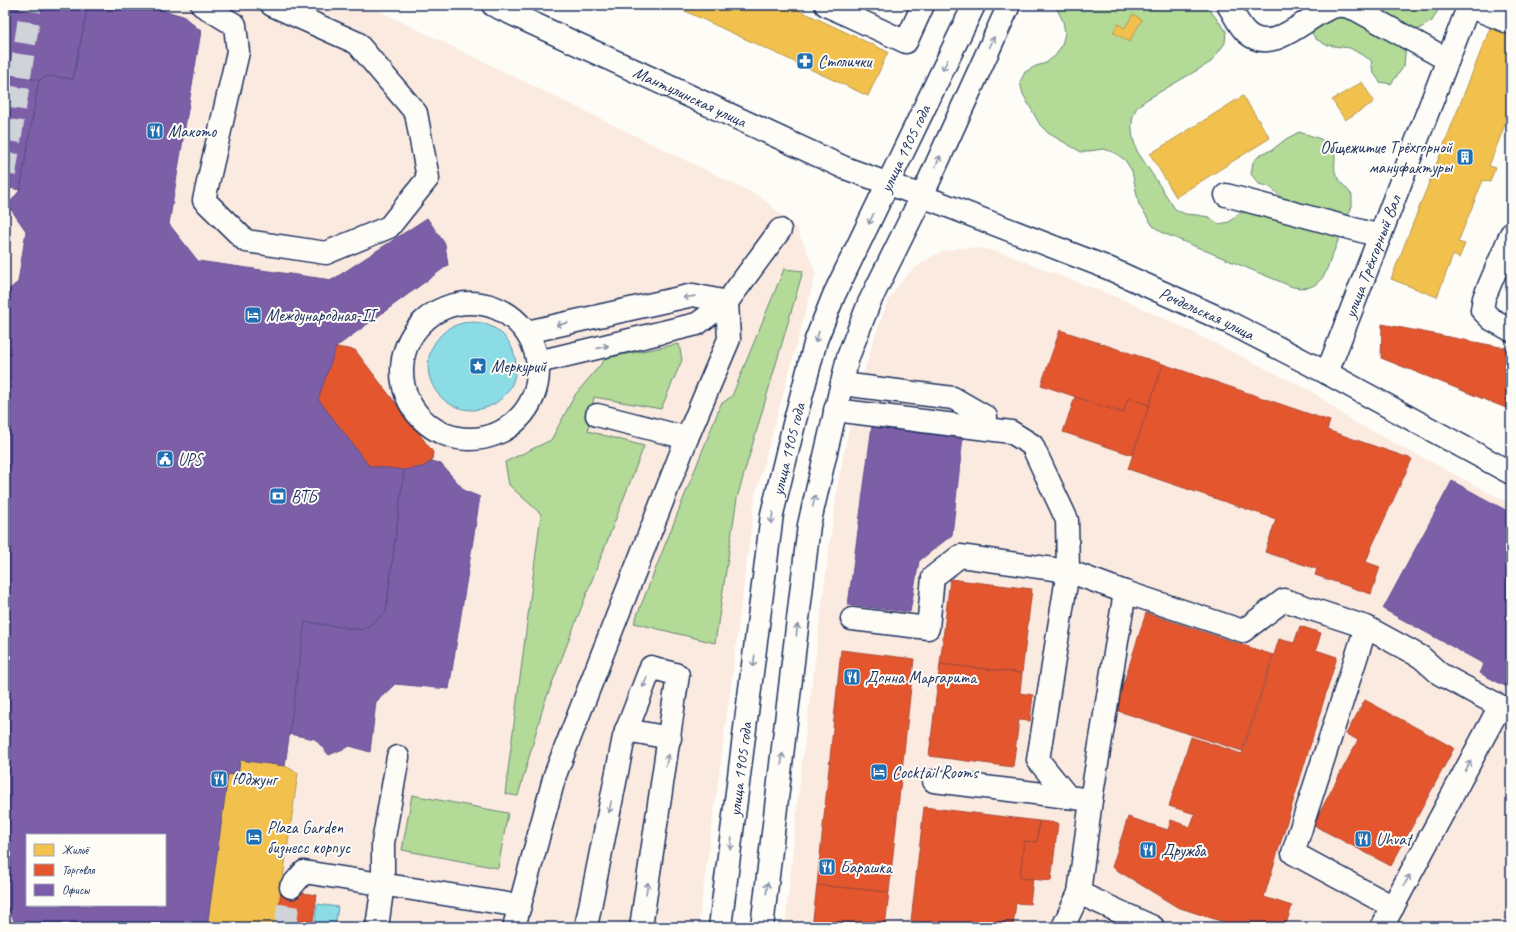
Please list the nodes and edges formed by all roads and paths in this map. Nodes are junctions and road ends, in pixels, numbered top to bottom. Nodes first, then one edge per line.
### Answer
1 (202, 5) edge
2 (272, 5) edge
3 (493, 5) edge
4 (826, 5) edge
5 (923, 5) edge
6 (974, 5) edge
7 (1009, 5) edge
8 (1228, 5) edge
9 (1469, 6) edge
10 (1511, 23) edge
11 (1448, 60) junction
12 (889, 184) junction
13 (922, 196) junction
14 (1226, 196) dead end
15 (780, 230) dead end
16 (1511, 234) edge
17 (1380, 236) junction
18 (727, 302) junction
19 (1511, 330) edge
20 (526, 332) junction
21 (538, 362) junction
22 (1327, 373) junction
23 (839, 397) junction
24 (597, 415) dead end
25 (1011, 432) junction
26 (687, 438) junction
27 (1511, 473) edge
28 (1068, 571) junction
29 (1125, 592) junction
30 (852, 619) dead end
31 (1366, 627) junction
32 (1506, 709) edge
33 (626, 730) junction
34 (670, 738) junction
35 (398, 757) dead end
36 (934, 781) dead end
37 (1068, 797) junction
38 (1091, 800) junction
39 (383, 884) junction
40 (291, 887) tunnel mouth
41 (1078, 893) junction
42 (520, 906) junction
43 (1393, 907) junction
44 (377, 927) edge
45 (514, 927) edge
46 (586, 927) edge
47 (641, 927) edge
48 (720, 927) edge
49 (762, 927) edge
50 (1063, 927) edge
51 (1153, 927) edge
52 (1382, 927) edge

1 - 2 main road
3 - 12 main road, Мантулинская улица
4 - 5 main road
6 -> 12 main road, улица 1905 года
13 -> 7 main road, улица 1905 года
8 - 11 main road
9 - 10 main road
9 - 11 main road, улица Трёхгорный Вал
11 - 17 main road, улица Трёхгорный Вал
12 - 13 main road, Рочдельская улица
12 -> 48 main road, улица 1905 года
13 - 22 main road, Рочдельская улица
13 - 23 main road, улица 1905 года
14 - 17 main road
15 - 18 main road
16 - 19 main road
17 - 22 main road, улица Трёхгорный Вал
18 -> 20 main road
21 -> 18 main road
18 - 26 main road
20 - 21 main road
20 - 21 main road
22 - 27 main road, Рочдельская улица
23 - 25 main road
23 - 25 main road
49 -> 23 main road, улица 1905 года
24 - 26 main road
25 - 28 main road
26 - 42 main road
28 - 29 main road
28 - 30 main road
28 - 37 main road
29 - 31 main road
29 - 38 main road
31 - 32 main road
31 - 43 main road
43 -> 32 main road
33 - 34 main road
34 -> 33 main road
33 -> 46 main road
47 -> 34 main road
35 - 39 main road
36 - 37 main road
37 - 38 main road
38 - 41 main road
39 - 40 main road
39 - 42 main road
39 - 44 main road
41 - 50 main road
41 - 51 main road
42 - 45 main road
43 - 52 main road

